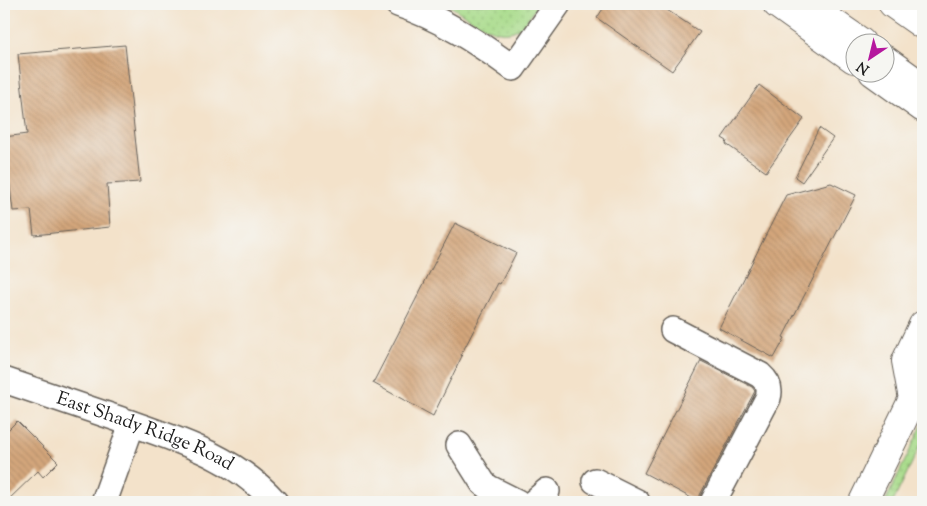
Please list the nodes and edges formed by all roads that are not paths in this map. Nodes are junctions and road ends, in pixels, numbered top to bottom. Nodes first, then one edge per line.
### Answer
1 (398, 4) edge
2 (558, 4) edge
3 (777, 4) edge
4 (806, 4) edge
5 (893, 4) edge
6 (923, 25) edge
7 (846, 32) edge
8 (844, 52) edge
9 (894, 66) edge
10 (887, 82) edge
11 (923, 87) edge
12 (923, 108) edge
13 (923, 325) edge
14 (673, 330) dead end
15 (4, 380) edge
16 (918, 389) edge
17 (132, 424) junction
18 (459, 445) dead end
19 (595, 481) dead end
20 (104, 502) edge
21 (275, 502) edge
22 (517, 502) edge
23 (637, 502) edge
24 (714, 502) edge
25 (863, 502) edge

1 - 2 street
3 - 8 main road
4 - 7 main road
5 - 6 main road
9 - 11 main road
10 - 12 main road
13 - 16 main road
14 - 24 street
15 - 17 street, East Shady Ridge Road
16 - 25 main road
17 - 20 street
17 - 21 street, East Shady Ridge Road
18 - 22 street
19 - 23 street

